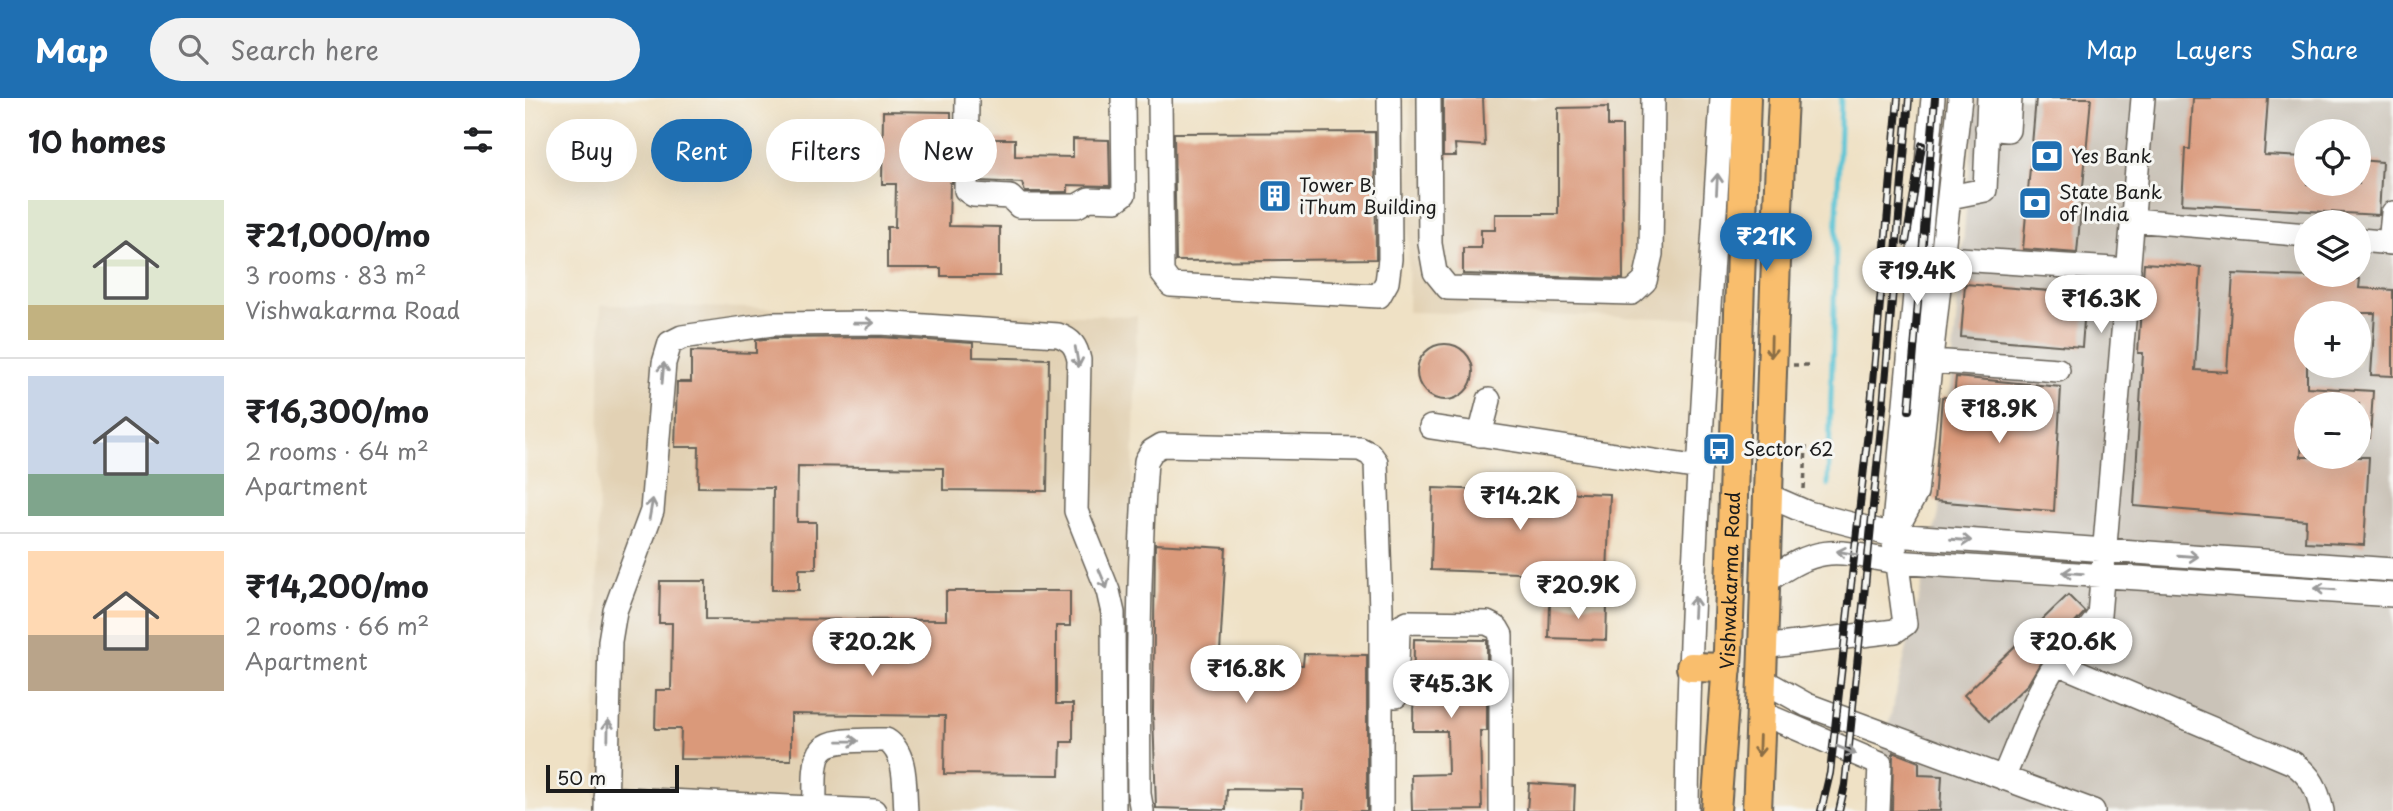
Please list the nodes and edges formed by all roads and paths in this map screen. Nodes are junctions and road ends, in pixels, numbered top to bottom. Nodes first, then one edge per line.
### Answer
1 (967, 98) edge
2 (1123, 98) edge
3 (1160, 98) edge
4 (1389, 98) edge
5 (1429, 98) edge
6 (1653, 98) edge
7 (1722, 98) edge
8 (1746, 98) edge
9 (1783, 98) edge
10 (1933, 98) edge
11 (1960, 98) edge
12 (1989, 98) edge
13 (2010, 98) edge
14 (2143, 98) edge
15 (1987, 128) junction
16 (1950, 197) junction
17 (2393, 213) edge
18 (2133, 220) junction
19 (1743, 231) junction
20 (1775, 232) junction
21 (2294, 234) edge
22 (2371, 241) edge
23 (2392, 243) edge
24 (1944, 258) junction
25 (2129, 270) junction
26 (1741, 300) junction
27 (1772, 303) junction
28 (1932, 361) junction
29 (2057, 370) dead end
30 (1489, 400) dead end
31 (1431, 427) dead end
32 (1480, 435) junction
33 (1806, 446) dead end
34 (1700, 468) junction
35 (1769, 496) junction
36 (1808, 513) junction
37 (1893, 535) junction
38 (2104, 550) junction
39 (1895, 562) junction
40 (2393, 570) edge
41 (2102, 575) junction
42 (1767, 582) junction
43 (2393, 595) edge
44 (1763, 647) junction
45 (2057, 663) junction
46 (1691, 667) junction
47 (1727, 668) junction
48 (1762, 680) junction
49 (1761, 713) junction
50 (2003, 778) junction
51 (2043, 803) edge
52 (606, 805) edge
53 (815, 811) edge
54 (874, 811) edge
55 (906, 811) edge
56 (1114, 811) edge
57 (1142, 811) edge
58 (1381, 811) edge
59 (1393, 811) edge
60 (1501, 811) edge
61 (1687, 811) edge
62 (1716, 811) edge
63 (1757, 811) edge
64 (1878, 811) edge
65 (2093, 811) edge
66 (2322, 811) edge

1 - 2 street
3 - 4 street
5 - 6 street
34 -> 7 street
8 - 19 main road, Vishwakarma Road
9 - 20 main road, Vishwakarma Road
10 - 37 street
11 - 16 street
12 - 15 street
13 - 15 street
14 - 18 street
15 - 16 street
16 - 24 street
17 - 23 street
18 - 21 street
18 - 25 street
19 - 20 main road
19 - 26 main road, Vishwakarma Road
20 - 27 main road, Vishwakarma Road
22 - 23 street
24 - 25 street
24 - 28 street
25 - 38 street
26 - 27 main road
26 - 47 main road, Vishwakarma Road
27 -> 35 main road, Vishwakarma Road
28 - 29 street
28 - 37 street
30 - 32 street
31 - 32 street
32 - 34 street
33 - 36 path
46 -> 34 street
35 - 36 street
35 - 42 main road, Vishwakarma Road
36 - 37 street
37 -> 38 street
37 - 39 street
38 -> 40 street
38 - 41 street
41 -> 39 street
39 -> 42 street
39 - 44 street
43 -> 41 street
41 - 45 street
42 - 44 main road, Vishwakarma Road
44 - 48 main road, Vishwakarma Road
45 - 50 street
45 - 66 street
46 - 47 main road
46 - 61 street
47 - 62 main road, Vishwakarma Road
48 - 49 main road, Vishwakarma Road
48 - 50 street
49 -> 63 main road, Vishwakarma Road
49 -> 64 street
50 - 51 street
51 - 65 street
52 - 53 street
52 -> 56 street
53 - 54 street
53 -> 55 street
57 - 58 street
59 - 60 street

